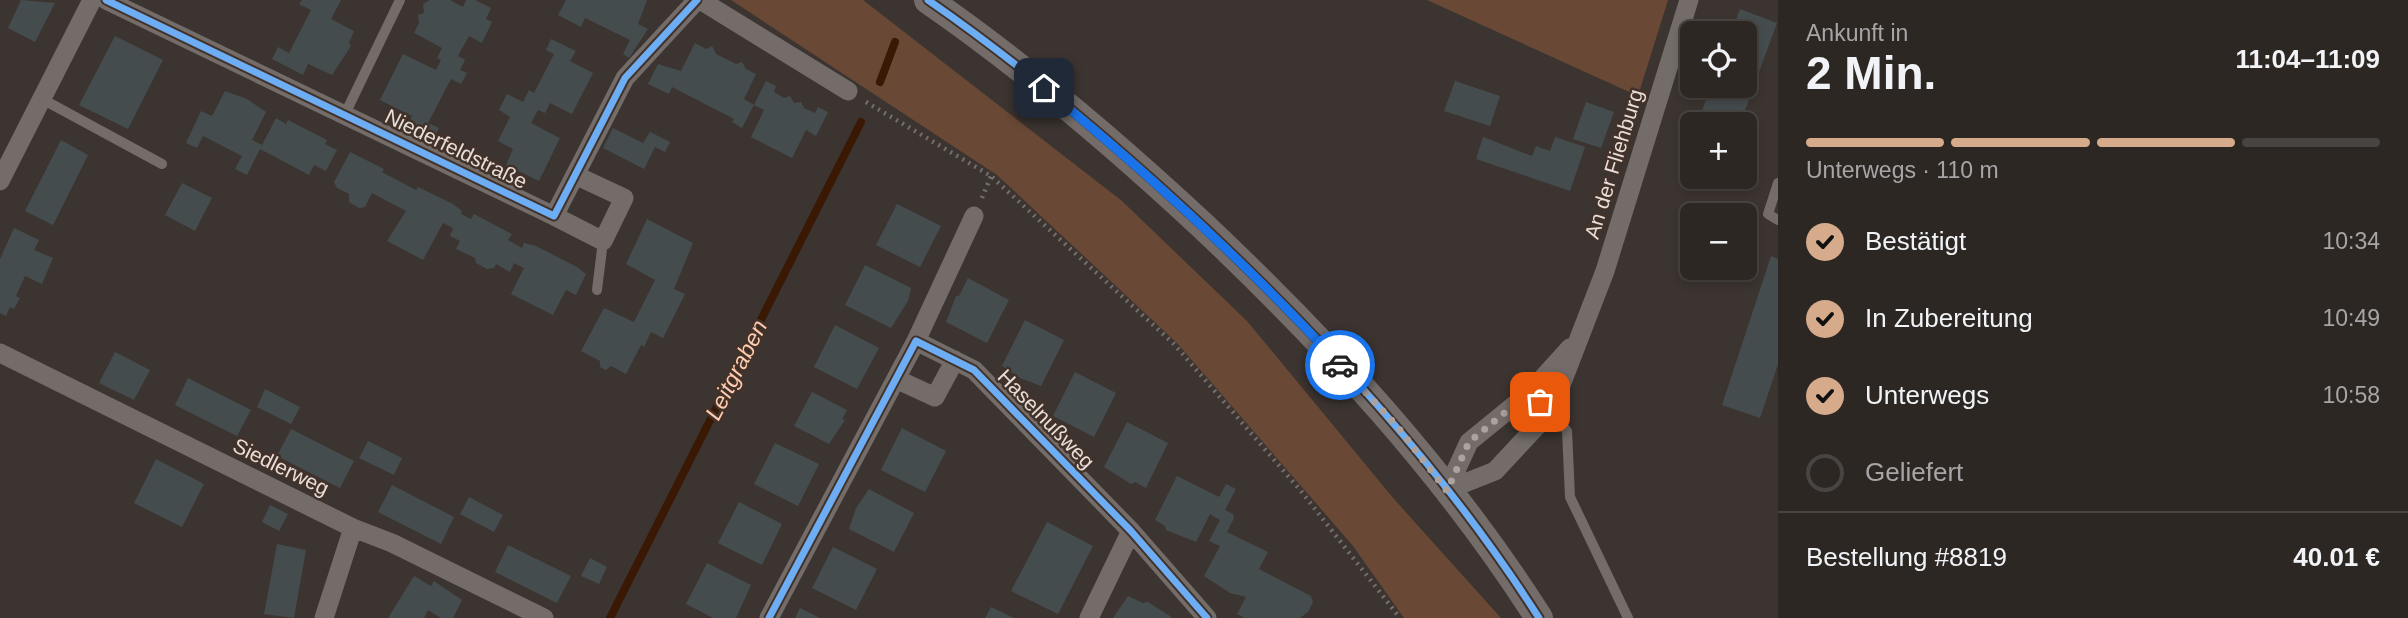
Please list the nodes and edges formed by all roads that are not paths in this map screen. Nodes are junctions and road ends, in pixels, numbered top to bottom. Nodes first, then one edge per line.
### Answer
1 (92, 0) edge
2 (106, 0) edge
3 (400, 0) edge
4 (699, 0) edge
5 (928, 0) edge
6 (1689, 0) edge
7 (848, 91) road end
8 (42, 99) junction
9 (345, 114) junction
10 (162, 164) dead end
11 (575, 175) junction
12 (0, 181) edge
13 (1778, 183) edge
14 (554, 216) junction
15 (974, 216) dead end
16 (1778, 220) edge
17 (603, 241) junction
18 (597, 290) dead end
19 (1578, 339) junction
20 (916, 341) junction
21 (0, 353) edge
22 (955, 360) junction
23 (896, 379) junction
24 (1529, 393) junction
25 (1551, 411) junction
26 (1447, 491) junction
27 (353, 528) junction
28 (1131, 531) junction
29 (324, 618) edge
30 (544, 618) edge
31 (769, 618) edge
32 (1089, 618) edge
33 (1207, 618) edge
34 (1539, 618) edge
35 (1628, 618) edge

1 - 8 street
2 - 9 street, Niederfeldstraße
3 - 9 lane
4 - 7 street
4 - 11 street
5 - 26 main road
6 - 19 street, An der Fliehburg
8 - 10 lane
8 - 12 street
9 - 14 street, Niederfeldstraße
11 - 14 street
11 - 17 street
13 - 16 lane
14 - 17 street, Niederfeldstraße
15 - 20 street
17 - 18 lane
19 - 24 street, An der Fliehburg
19 - 25 street, An der Fliehburg
20 - 22 street, Haselnußweg
20 - 23 street
21 - 27 street, Siedlerweg
22 - 23 street
22 - 28 street, Haselnußweg
23 - 31 street
24 - 25 lane
24 - 26 street, An der Fliehburg
25 - 26 street, An der Fliehburg
25 - 35 lane
26 - 34 main road
27 - 29 street
27 - 30 street, Siedlerweg
28 - 32 street
28 - 33 street, Haselnußweg

